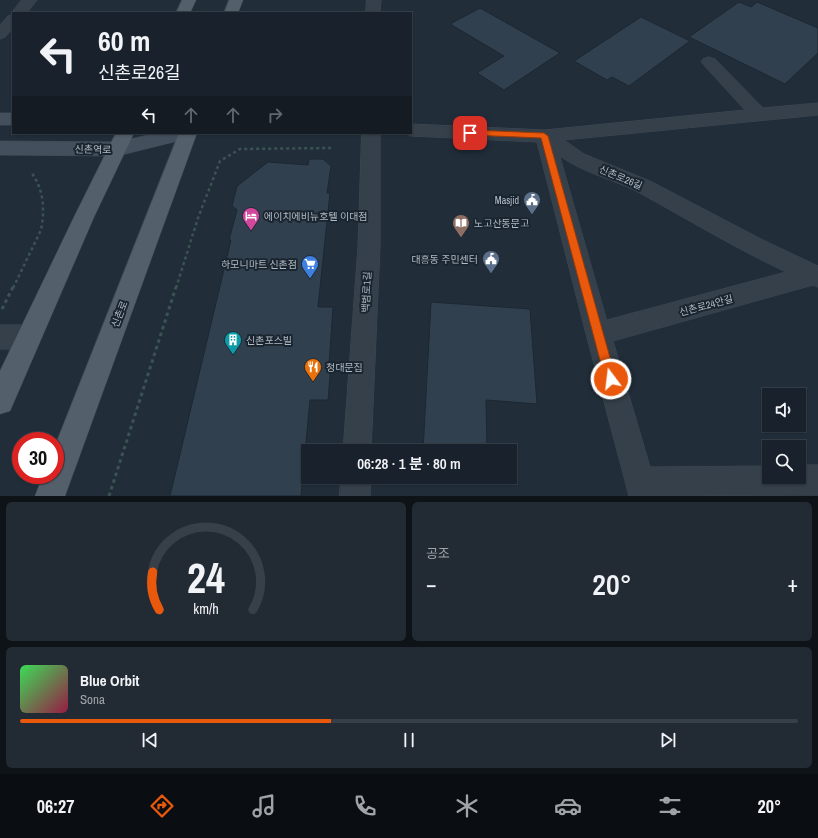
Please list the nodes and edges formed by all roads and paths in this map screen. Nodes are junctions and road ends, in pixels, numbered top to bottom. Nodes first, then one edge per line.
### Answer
1 (30, 0) edge
2 (189, 0) edge
3 (236, 0) edge
4 (374, 0) edge
5 (20, 12) edge
6 (183, 12) edge
7 (231, 12) edge
8 (373, 12) edge
9 (0, 14) edge
10 (12, 14) edge
11 (12, 20) edge
12 (0, 34) edge
13 (709, 62) dead end
14 (818, 109) edge
15 (759, 115) junction
16 (0, 119) edge
17 (12, 119) edge
18 (412, 130) edge
19 (176, 134) edge
20 (188, 134) edge
21 (371, 134) edge
22 (544, 136) junction
23 (121, 141) edge
24 (0, 148) edge
25 (331, 148) dead end
26 (26, 168) dead end
27 (816, 276) edge
28 (0, 312) edge
29 (598, 334) junction
30 (0, 337) edge
31 (29, 337) junction
32 (0, 401) edge
33 (357, 444) edge
34 (818, 480) edge
35 (356, 484) edge
36 (642, 489) edge
37 (50, 496) edge
38 (109, 496) edge
39 (355, 496) edge

1 - 5 street
2 - 6 main road
3 - 7 main road
4 - 8 street
9 - 10 street
11 - 12 street
13 - 15 street
14 - 15 street
15 - 22 street
16 - 17 main road
18 - 22 street
19 - 23 main road, 신촌역로
20 - 37 main road, 신촌로
21 - 33 street, 백범로1길
22 - 27 street, 신촌로26길
22 - 29 street
23 - 24 main road, 신촌역로
23 - 31 main road
25 - 38 path
26 - 28 path
27 - 29 street, 신촌로24안길
29 - 36 street
30 - 31 street
31 - 32 main road
34 - 36 street
35 - 39 street

